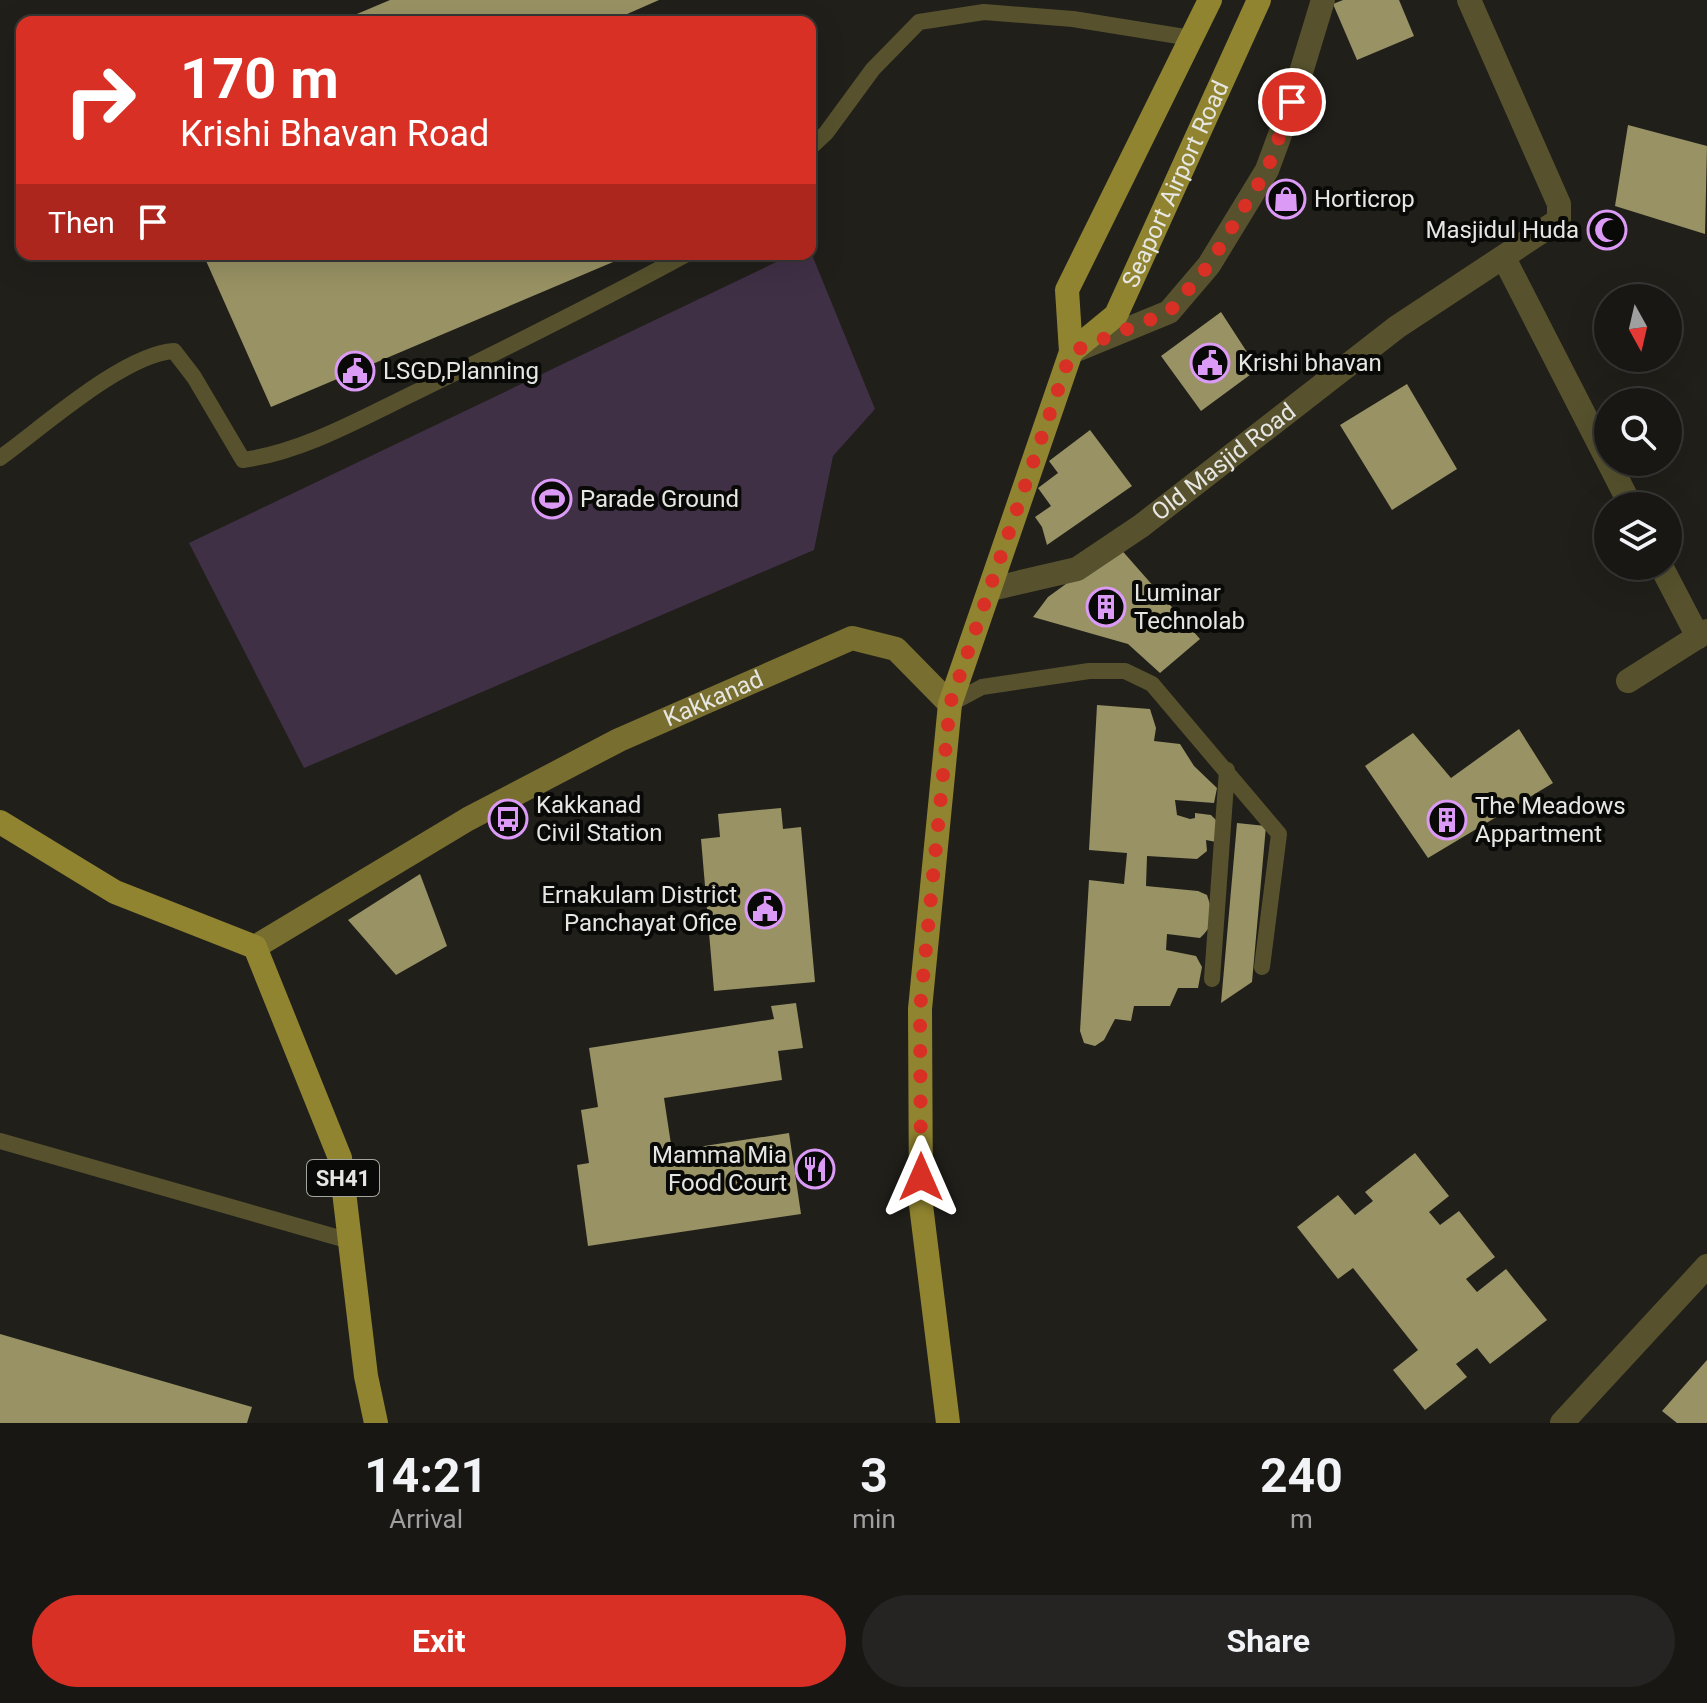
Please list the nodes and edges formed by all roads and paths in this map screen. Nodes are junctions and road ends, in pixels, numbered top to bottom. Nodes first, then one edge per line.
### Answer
1 (1210, 0) edge
2 (1323, 0) edge
3 (1469, 0) edge
4 (1261, 1) edge
5 (1191, 38) junction
6 (816, 142) edge
7 (1504, 258) junction
8 (676, 260) edge
9 (1071, 352) junction
10 (0, 458) edge
11 (1624, 492) edge
12 (1669, 580) edge
13 (991, 589) junction
14 (1702, 634) edge
15 (1628, 681) dead end
16 (950, 704) junction
17 (1227, 770) junction
18 (0, 822) edge
19 (255, 947) junction
20 (1262, 967) dead end
21 (1212, 979) dead end
22 (0, 1141) edge
23 (350, 1241) junction
24 (1707, 1266) edge
25 (376, 1423) edge
26 (948, 1423) edge
27 (1562, 1423) edge

1 - 5 main road, Seaport Airport Road
2 - 9 street
3 - 7 street, Old Masjid Road
4 - 9 main road, Seaport Airport Road
5 - 6 lane
5 - 9 main road, Seaport Airport Road
7 - 11 street
7 - 13 street, Old Masjid Road
8 - 10 lane
9 - 13 main road, Seaport Airport Road
12 - 14 street
13 - 16 main road, Seaport Airport Road
14 - 15 street
16 - 17 lane
16 - 19 main road, Kakkanad
16 - 26 main road, Seaport Airport Road
17 - 20 lane
17 - 21 lane
18 - 19 main road
19 - 23 main road, SH41
22 - 23 lane
23 - 25 main road, SH41
24 - 27 street

